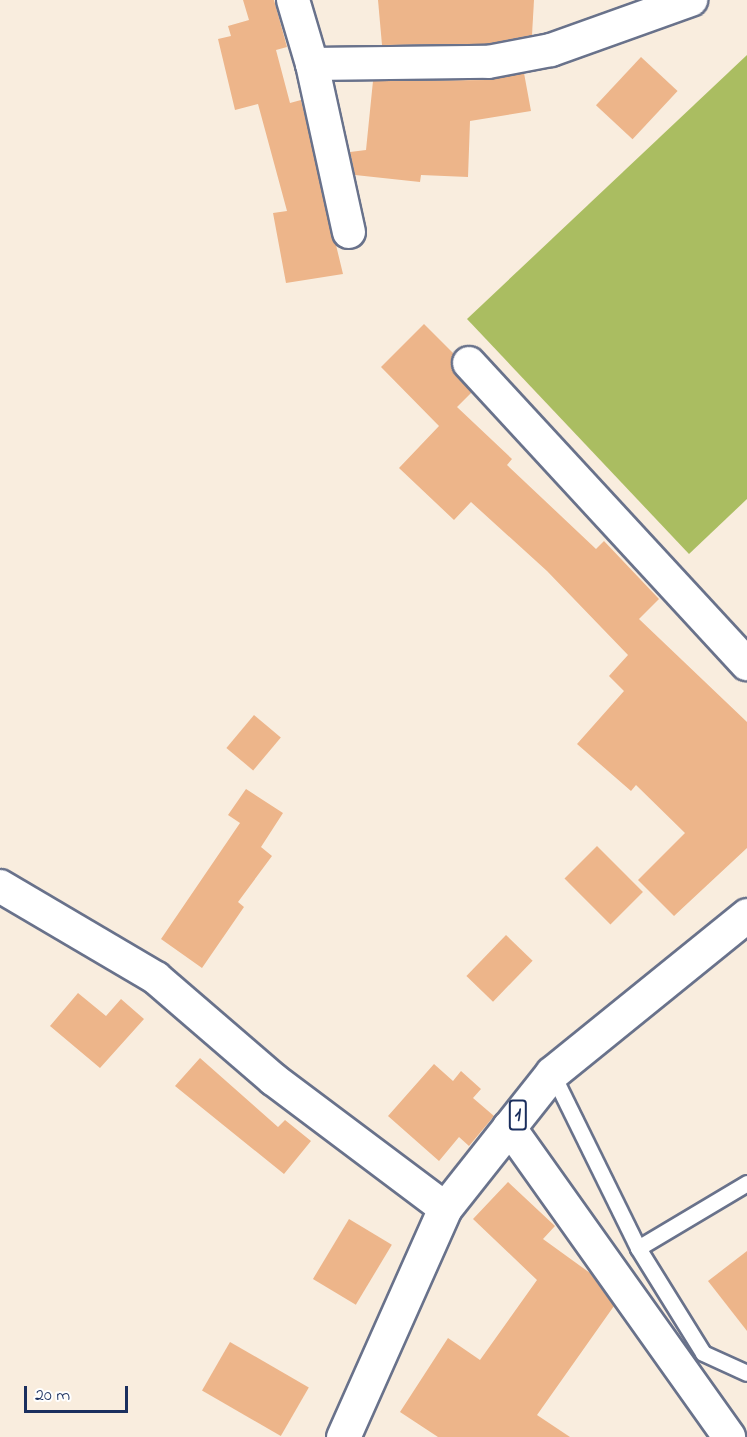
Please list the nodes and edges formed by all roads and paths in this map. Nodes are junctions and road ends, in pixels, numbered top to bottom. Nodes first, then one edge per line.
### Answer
1 (293, 0) edge
2 (692, 0) edge
3 (312, 64) junction
4 (350, 232) dead end
5 (469, 363) dead end
6 (747, 664) edge
7 (0, 886) edge
8 (747, 915) edge
9 (552, 1073) junction
10 (509, 1127) junction
11 (747, 1183) edge
12 (445, 1208) junction
13 (638, 1248) junction
14 (747, 1373) edge
15 (343, 1437) edge
16 (729, 1437) edge

1 - 3 street
2 - 3 street
3 - 4 street
5 - 6 street
7 - 12 street
8 - 9 highway, 1
9 - 10 highway, 1
9 - 13 lane
10 - 12 highway, 1
10 - 16 street
11 - 13 lane
12 - 15 highway, 1
13 - 14 lane

